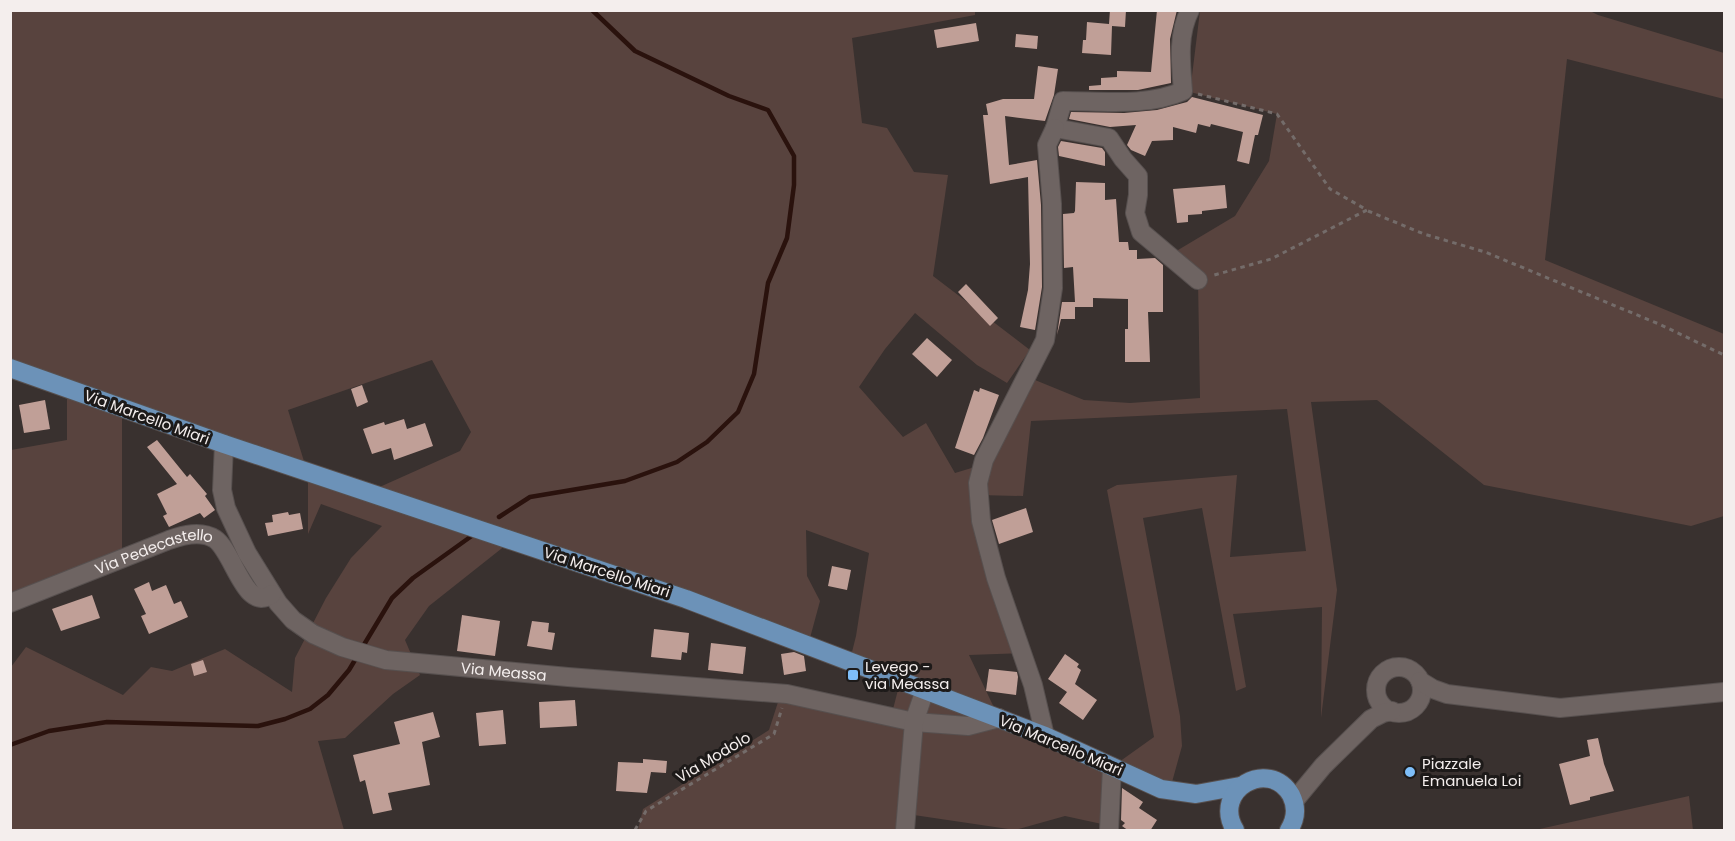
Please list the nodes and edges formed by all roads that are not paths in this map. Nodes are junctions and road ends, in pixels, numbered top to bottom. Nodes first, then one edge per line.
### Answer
1 (1190, 10) edge
2 (1055, 128) junction
3 (1198, 280) road end
4 (10, 368) edge
5 (224, 444) junction
6 (272, 594) junction
7 (10, 603) edge
8 (1420, 681) junction
9 (925, 690) junction
10 (1725, 692) edge
11 (1378, 698) junction
12 (1392, 711) junction
13 (999, 718) junction
14 (1371, 719) junction
15 (914, 722) junction
16 (1045, 736) junction
17 (1323, 766) junction
18 (1112, 767) junction
19 (1281, 784) junction
20 (1240, 786) junction
21 (1196, 794) junction
22 (1294, 801) junction
23 (1229, 810) junction
24 (905, 831) edge
25 (1109, 831) edge
26 (1235, 831) edge
27 (1289, 831) edge

1 - 2 street
2 - 3 street
2 - 16 street
4 - 5 main road, Via Marcello Miari
5 - 6 street, Via Meassa
5 - 9 main road, Via Marcello Miari
6 - 7 street, Via Pedecastello
6 - 15 street, Via Meassa
8 - 10 street
8 - 11 street
8 - 12 street
9 - 13 main road, Via Marcello Miari
9 - 15 street
11 - 12 street
11 - 14 street
12 - 14 street
13 - 15 street, Via Meassa
13 - 16 main road, Via Marcello Miari
14 - 17 street
15 - 24 street
16 - 18 main road, Via Marcello Miari
17 - 19 street
17 - 22 street
18 - 21 main road, Via Marcello Miari
18 - 25 street
19 - 20 main road, Via Marcello Miari
19 - 22 main road
20 - 21 main road, Via Marcello Miari
20 - 23 main road
21 - 23 main road, Via Marcello Miari
22 - 27 main road
23 - 26 main road

